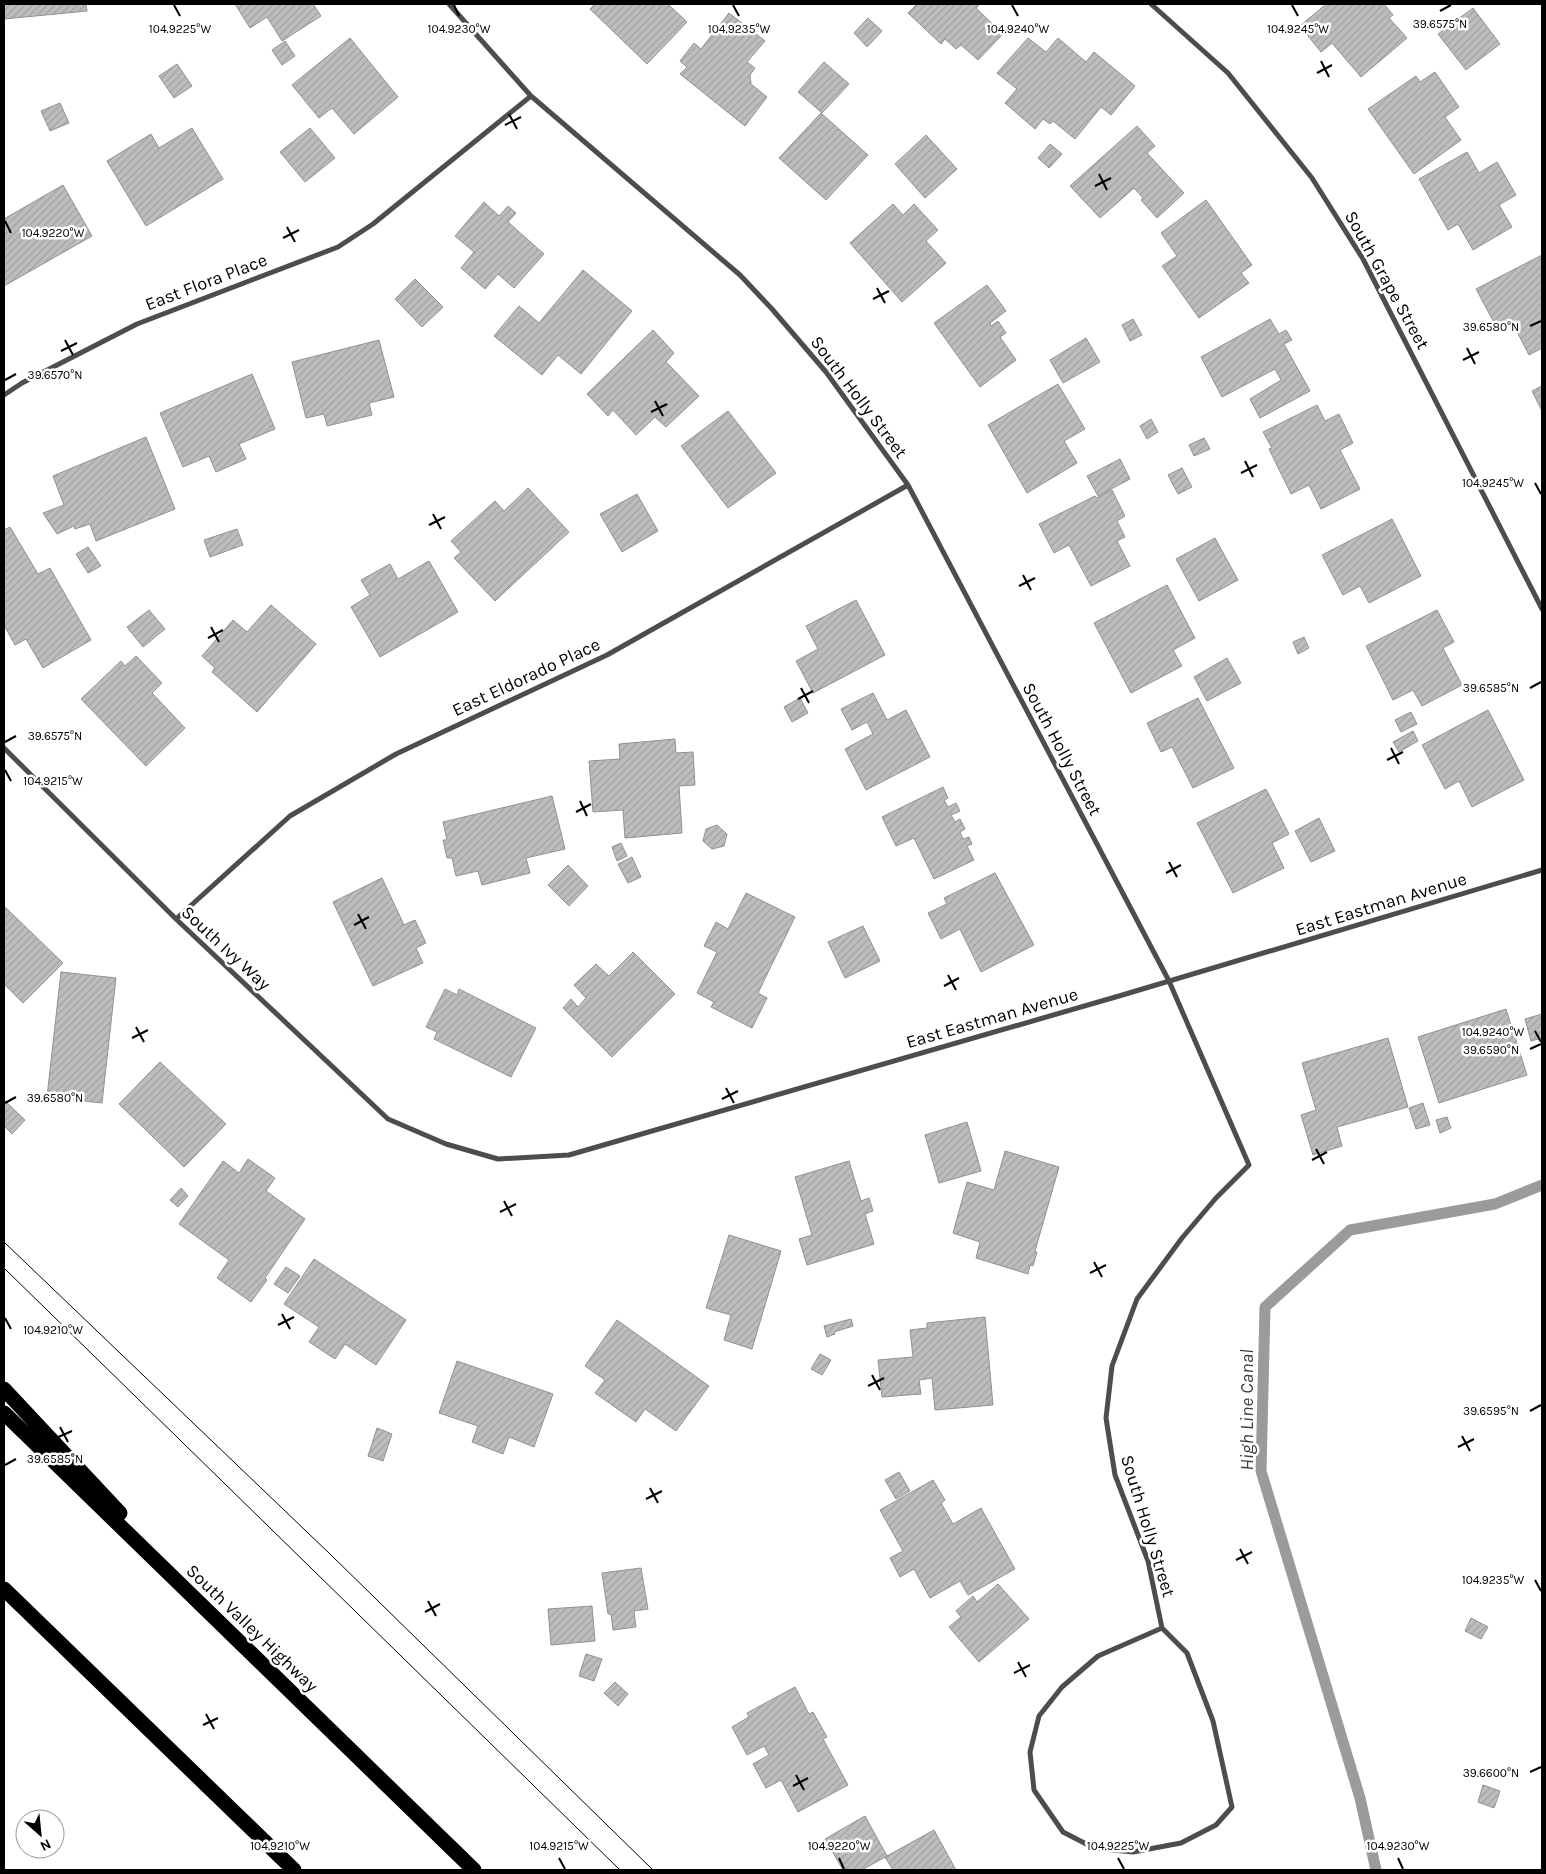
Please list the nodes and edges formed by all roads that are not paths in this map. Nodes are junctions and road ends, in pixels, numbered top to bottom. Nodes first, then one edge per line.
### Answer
1 (449, 4) edge
2 (1151, 4) edge
3 (530, 96) junction
4 (4, 395) edge
5 (908, 485) junction
6 (1542, 609) edge
7 (4, 748) edge
8 (1542, 870) edge
9 (176, 919) junction
10 (1169, 981) junction
11 (446, 1144) joint
12 (4, 1389) edge
13 (4, 1413) edge
14 (4, 1589) edge
15 (1162, 1628) junction
16 (267, 1669) junction
17 (294, 1870) edge
18 (474, 1870) edge

1 - 3 street, South Holly Street
2 - 6 street, South Grape Street
3 - 4 street, East Flora Place
3 - 5 street, South Holly Street
5 - 9 street, East Eldorado Place
5 - 10 street, South Holly Street
7 - 9 street, South Ivy Way
8 - 10 street, East Eastman Avenue
9 - 11 street, South Ivy Way
10 - 11 street, East Eastman Avenue
10 - 15 street, South Holly Street
12 - 16 highway
13 - 16 highway, South Valley Highway
14 - 17 highway
15 - 15 street
16 - 18 highway, South Valley Highway

